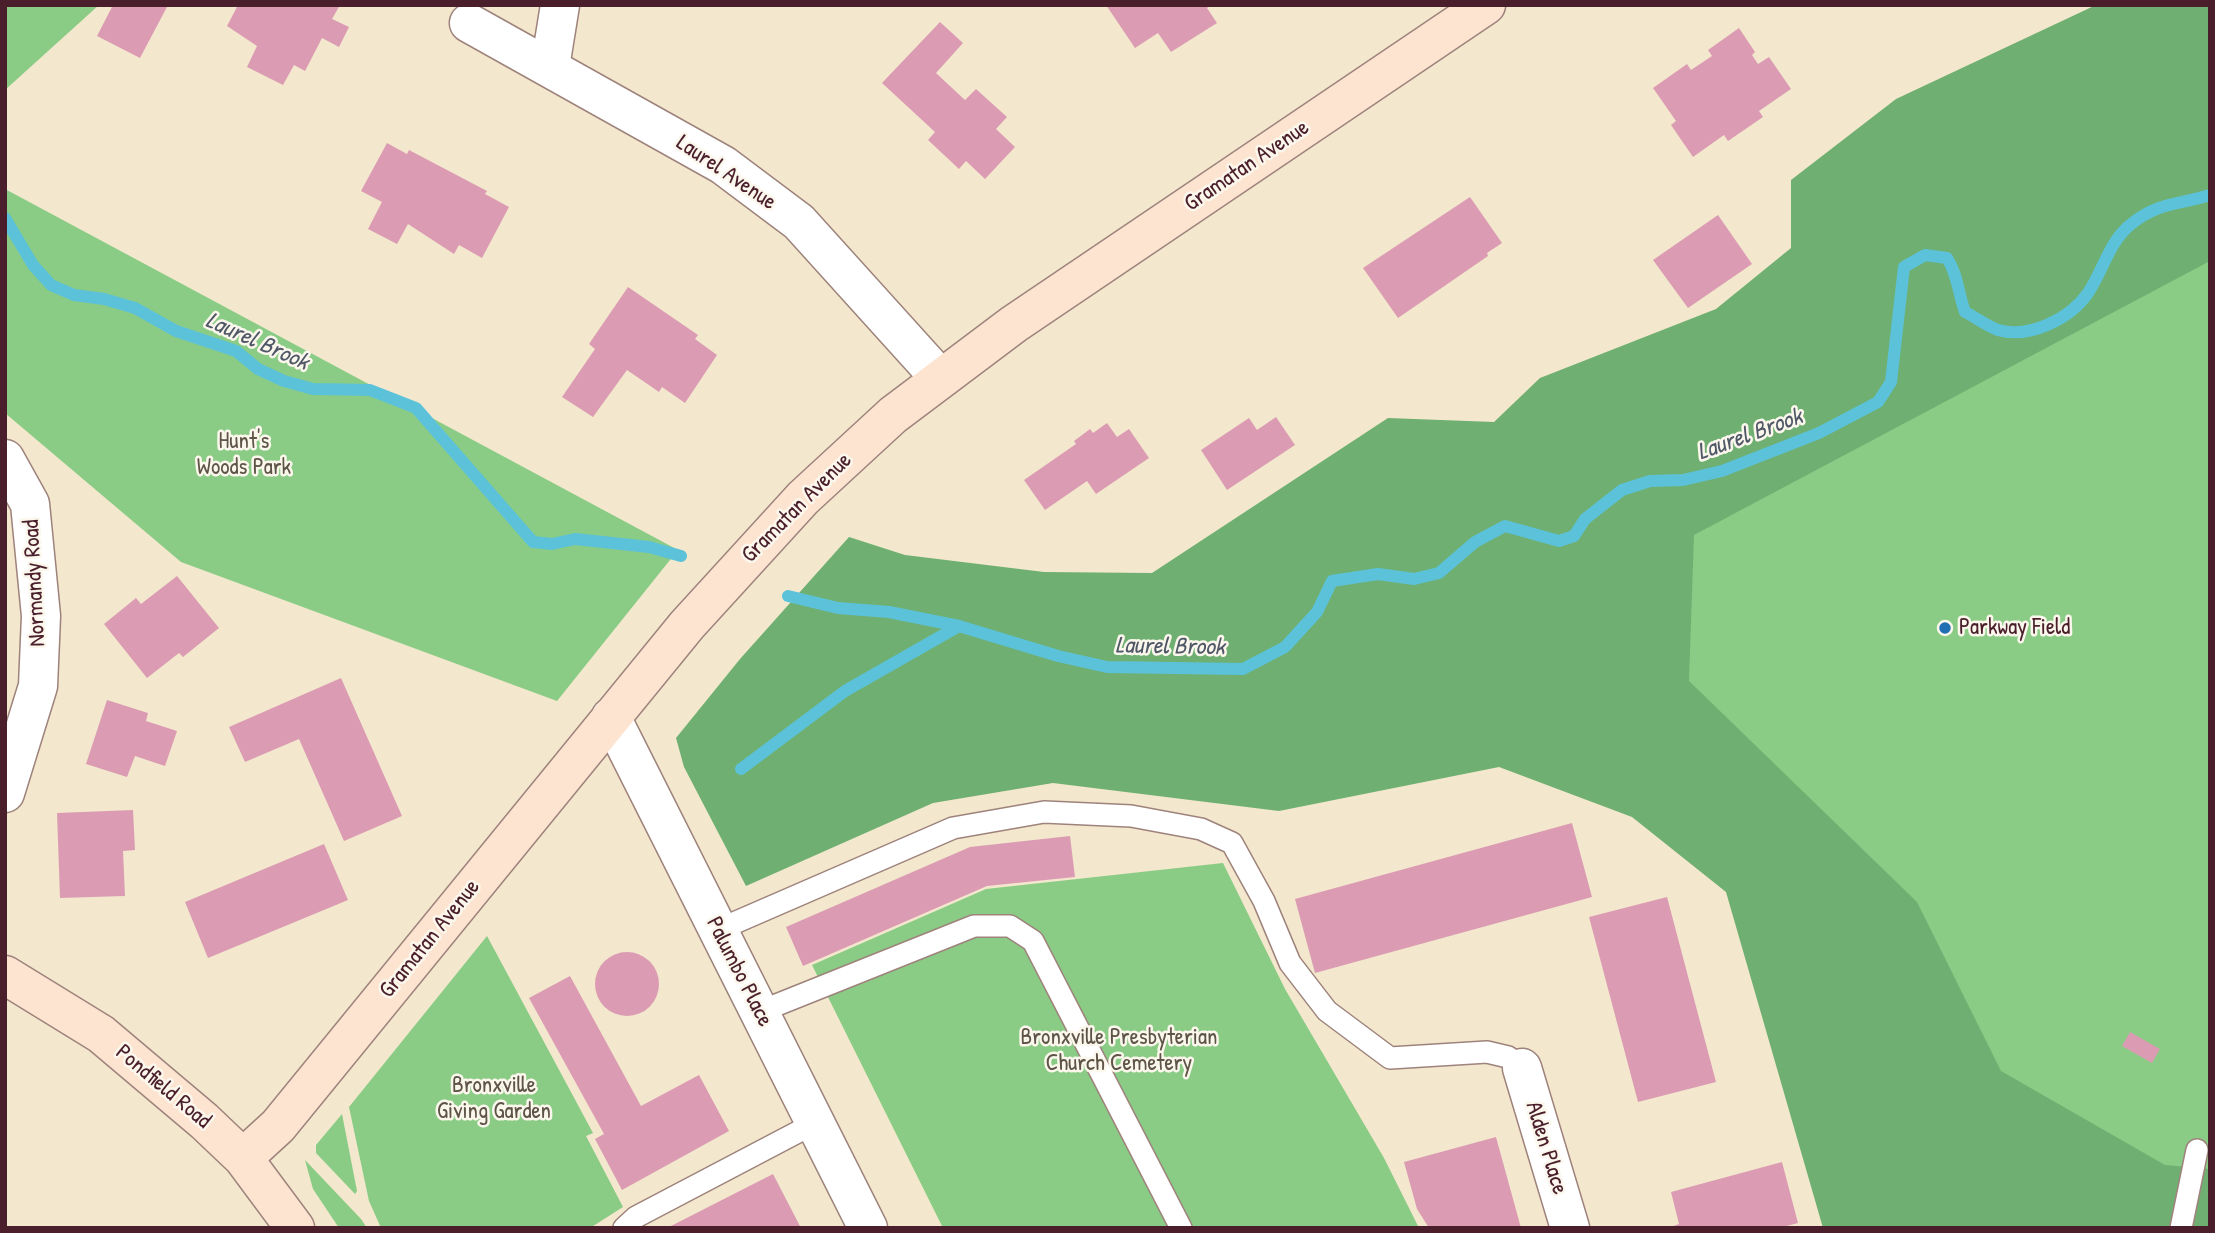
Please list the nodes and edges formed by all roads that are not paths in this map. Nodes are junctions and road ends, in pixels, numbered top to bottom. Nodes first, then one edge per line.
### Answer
1 (559, 5) edge
2 (1486, 5) edge
3 (469, 23) dead end
4 (550, 67) junction
5 (940, 378) junction
6 (5, 459) edge
7 (611, 717) junction
8 (5, 793) edge
9 (718, 930) junction
10 (5, 975) edge
11 (759, 1012) junction
12 (1522, 1068) joint
13 (815, 1123) junction
14 (2197, 1150) dead end
15 (243, 1158) junction
16 (295, 1228) edge
17 (624, 1228) edge
18 (868, 1228) edge
19 (1181, 1228) edge
20 (1570, 1228) edge
21 (2180, 1228) edge

1 - 4 street
2 - 5 street, Gramatan Avenue
3 - 4 street, Laurel Avenue
4 - 5 street, Laurel Avenue
5 - 7 street, Gramatan Avenue
6 - 8 street, Normandy Road
7 - 9 street, Palumbo Place
7 - 15 street, Gramatan Avenue
9 - 11 street, Palumbo Place
9 - 12 lane
10 - 15 street, Pondfield Road
11 - 13 street, Palumbo Place
11 - 19 lane
12 - 20 street, Alden Place
13 - 17 lane
13 - 18 street, Palumbo Place
14 - 21 lane
15 - 16 street, Pondfield Road

